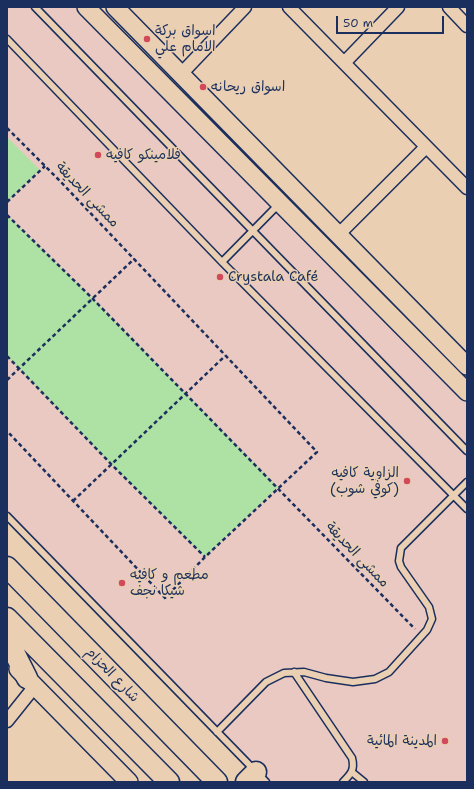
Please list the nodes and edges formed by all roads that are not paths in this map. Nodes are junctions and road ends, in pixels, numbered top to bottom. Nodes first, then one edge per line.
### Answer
1 (35, 7) edge
2 (86, 7) edge
3 (115, 7) edge
4 (245, 7) edge
5 (289, 7) edge
6 (398, 7) edge
7 (449, 7) edge
8 (467, 26) edge
9 (7, 39) edge
10 (344, 63) junction
11 (181, 74) junction
12 (426, 147) junction
13 (467, 188) edge
14 (280, 203) junction
15 (253, 231) junction
16 (338, 235) junction
17 (222, 262) junction
18 (413, 311) junction
19 (400, 324) junction
20 (467, 366) edge
21 (467, 392) edge
22 (467, 451) edge
23 (467, 482) edge
24 (453, 496) junction
25 (467, 509) edge
26 (7, 516) edge
27 (7, 567) edge
28 (7, 618) edge
29 (7, 638) edge
30 (7, 658) edge
31 (294, 672) junction
32 (31, 682) junction
33 (7, 721) edge
34 (217, 732) junction
35 (353, 773) junction
36 (256, 778) edge
37 (128, 782) edge
38 (169, 782) edge
39 (217, 782) edge
40 (343, 782) edge
41 (364, 782) edge

1 - 15 lane
2 - 14 street
3 - 11 street
4 - 11 street
5 - 10 street
6 - 10 street
7 - 8 street
9 - 17 lane
10 - 12 street
11 - 16 street
12 - 13 street
12 - 16 street
14 - 15 lane
14 - 19 street
15 - 17 lane
15 - 22 lane
16 - 18 street
17 - 24 lane
18 - 19 street
18 - 20 street
19 - 21 street
23 - 24 lane
24 - 25 lane
24 - 31 lane
26 - 34 lane
27 - 39 main road, شارع الحزام
28 - 38 main road
29 - 32 main road
30 - 32 street
31 - 34 lane
31 - 35 lane
32 - 33 street
32 - 37 street
34 - 36 lane
35 - 40 lane
35 - 41 lane

